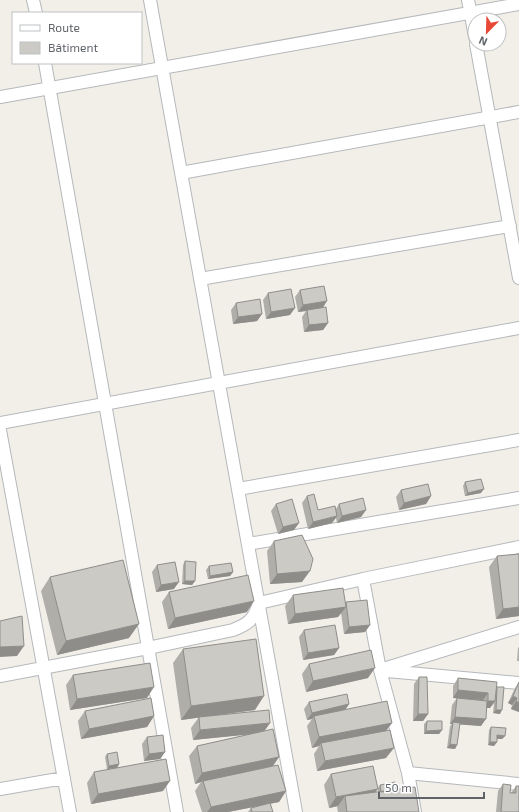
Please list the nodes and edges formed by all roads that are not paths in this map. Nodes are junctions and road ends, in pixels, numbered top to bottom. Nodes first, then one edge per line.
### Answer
1 (33, 0) edge
2 (150, 0) edge
3 (468, 0) edge
4 (519, 4) edge
5 (36, 12) edge
6 (471, 12) joint
7 (467, 13) edge
8 (478, 52) edge
9 (45, 64) edge
10 (162, 68) junction
11 (49, 88) junction
12 (0, 97) edge
13 (519, 112) edge
14 (490, 118) junction
15 (181, 173) junction
16 (510, 226) junction
17 (519, 278) edge
18 (200, 279) junction
19 (519, 328) edge
20 (219, 383) junction
21 (105, 404) junction
22 (0, 423) edge
23 (0, 430) edge
24 (519, 440) edge
25 (238, 489) junction
26 (519, 498) edge
27 (248, 544) junction
28 (519, 547) edge
29 (363, 579) junction
30 (259, 603) junction
31 (519, 627) edge
32 (148, 648) junction
33 (44, 668) junction
34 (380, 670) junction
35 (0, 676) edge
36 (519, 683) edge
37 (408, 773) junction
38 (64, 778) junction
39 (519, 784) edge
40 (0, 789) edge
41 (70, 812) edge
42 (177, 812) edge
43 (296, 812) edge
44 (415, 812) edge

1 - 5 street
2 - 10 street
3 - 6 street
4 - 6 street
7 - 10 street
8 - 14 street
9 - 11 street
10 - 11 street
10 - 15 street
11 - 12 street
11 - 21 street
13 - 14 street
14 - 15 street
14 - 16 street
15 - 18 street
16 - 17 street
16 - 18 street
18 - 20 street
19 - 20 street
20 - 21 street
20 - 25 street
21 - 22 street
21 - 32 street
23 - 33 street
24 - 25 street
25 - 27 street
26 - 27 street
27 - 30 street
28 - 29 street
29 - 30 street
29 - 34 street
30 - 32 street
30 - 43 street
31 - 34 street
32 - 33 street
32 - 42 street
33 - 35 street
33 - 38 street
34 - 36 street
34 - 37 street
37 - 39 street
37 - 44 street
38 - 40 street
38 - 41 street

